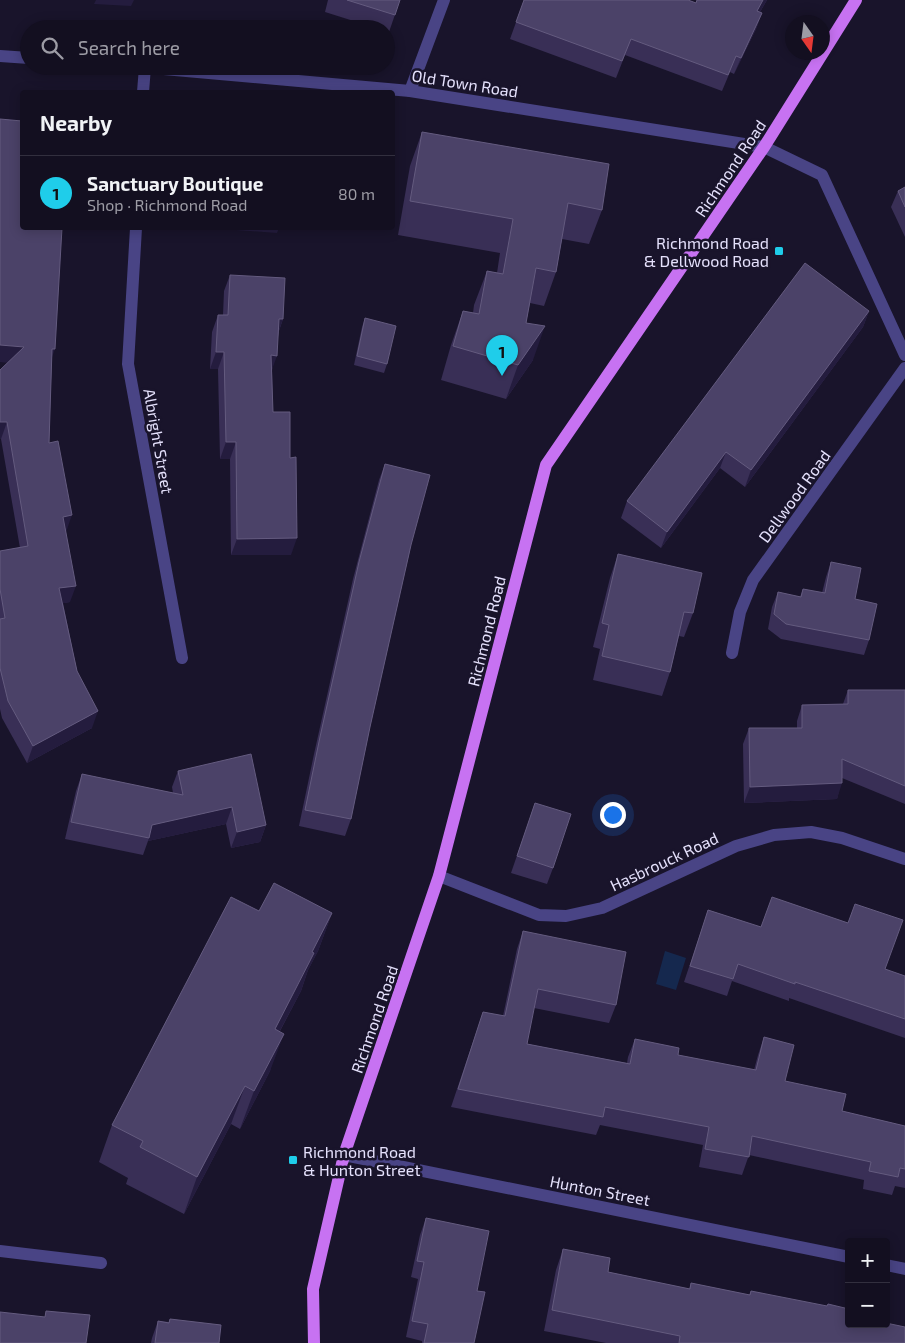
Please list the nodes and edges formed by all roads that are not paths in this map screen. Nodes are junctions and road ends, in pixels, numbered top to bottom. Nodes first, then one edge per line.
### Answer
1 (444, 0) edge
2 (856, 0) edge
3 (0, 56) edge
4 (20, 57) edge
5 (145, 75) edge
6 (237, 75) edge
7 (144, 90) edge
8 (410, 90) junction
9 (764, 147) junction
10 (136, 230) edge
11 (905, 355) edge
12 (905, 368) edge
13 (732, 653) dead end
14 (182, 658) dead end
15 (905, 859) edge
16 (439, 876) junction
17 (344, 1155) junction
18 (0, 1251) edge
19 (845, 1256) edge
20 (101, 1263) dead end
21 (890, 1266) edge
22 (905, 1269) edge
23 (314, 1343) edge

1 - 8 street
2 - 9 main road, Richmond Road
3 - 4 street
5 - 7 street
6 - 8 street, Old Town Road
8 - 9 street, Old Town Road
9 - 11 street
9 - 16 main road, Richmond Road
10 - 14 street, Albright Street
12 - 13 street, Dellwood Road
15 - 16 street, Hasbrouck Road
16 - 17 main road, Richmond Road
17 - 19 street, Hunton Street
17 - 23 main road, Richmond Road
18 - 20 street
21 - 22 street

